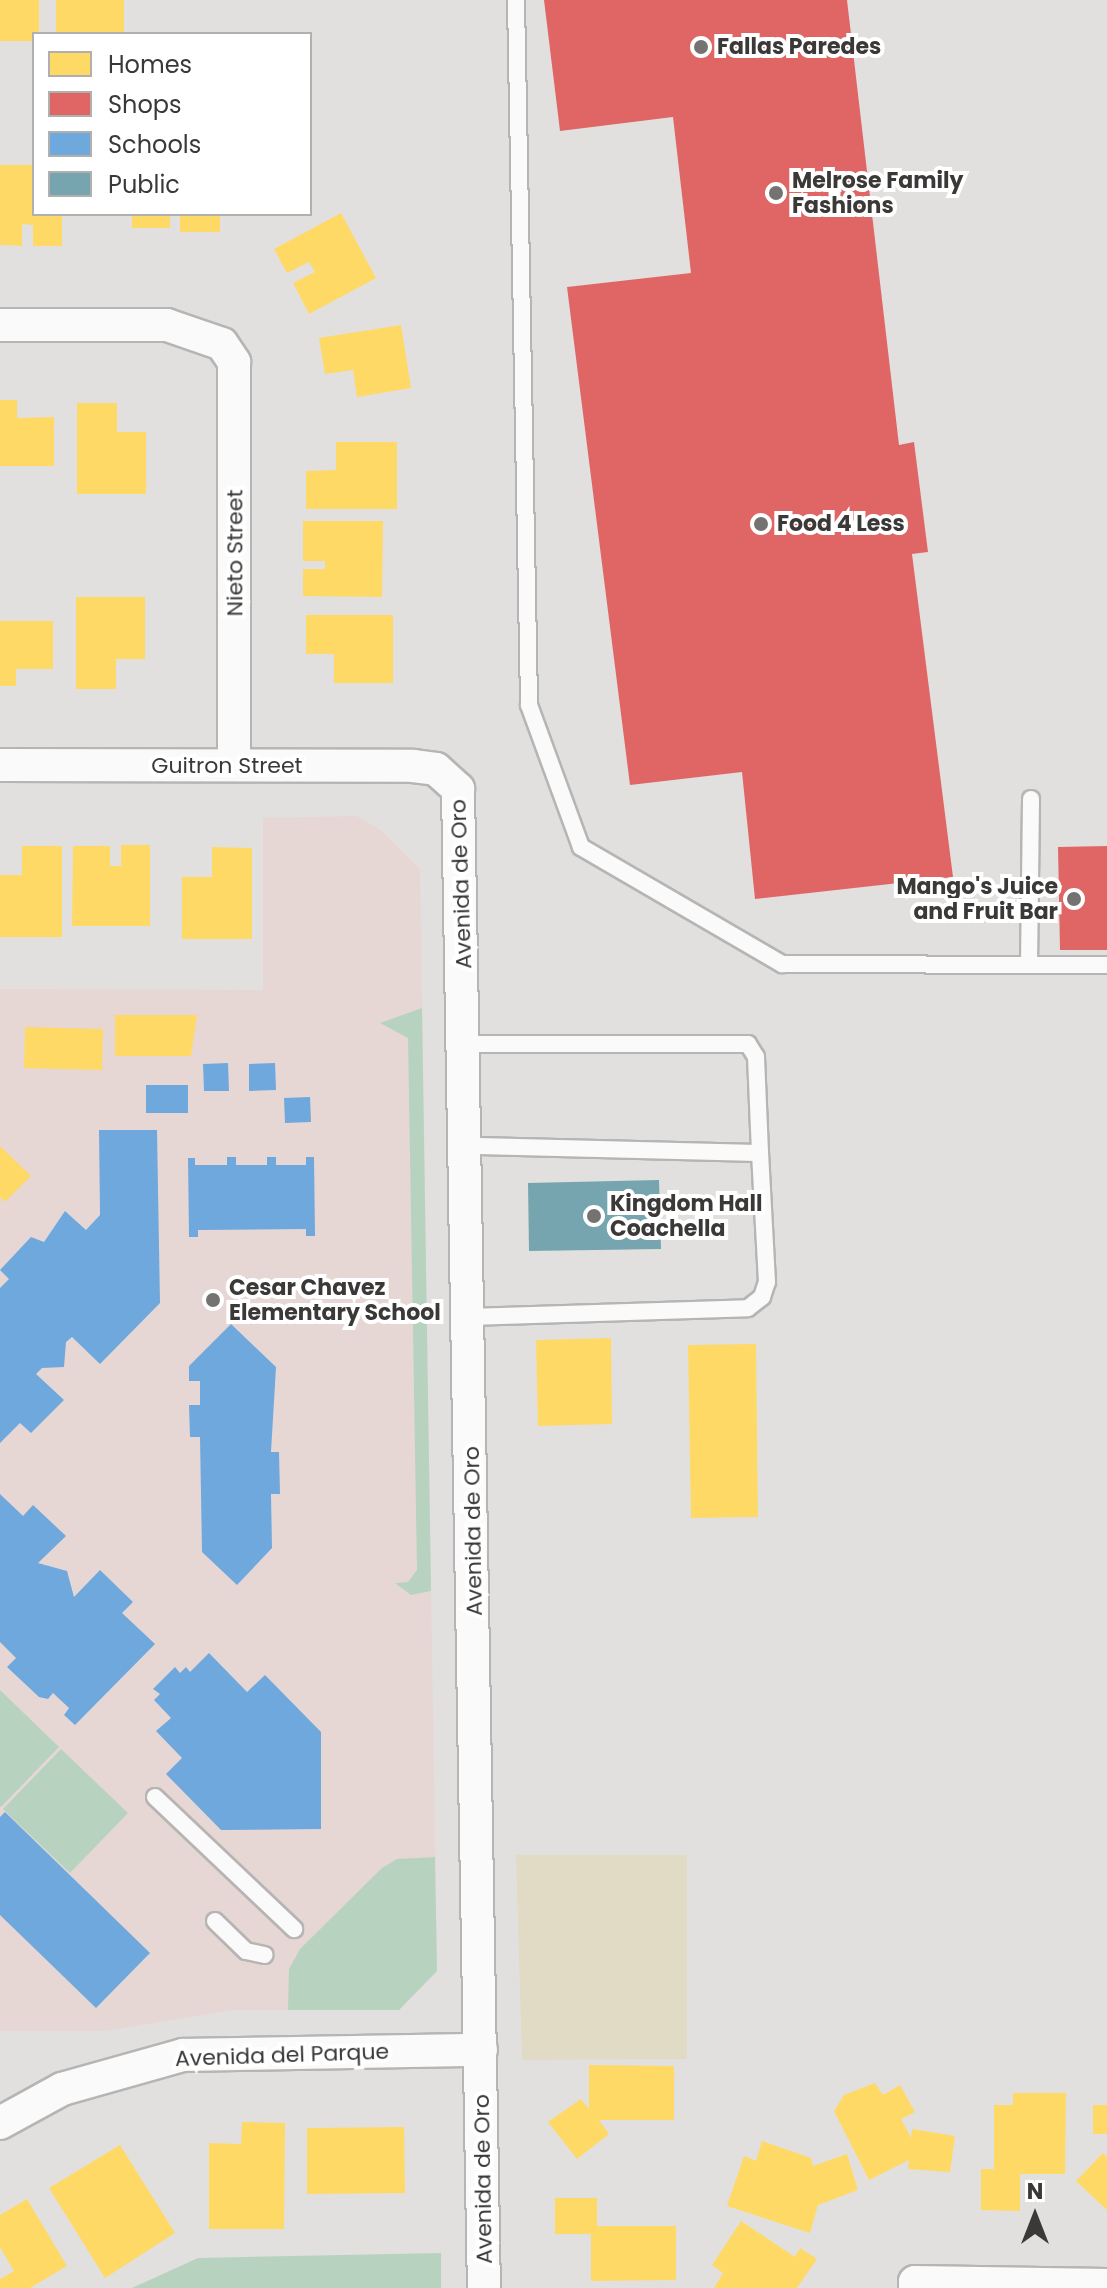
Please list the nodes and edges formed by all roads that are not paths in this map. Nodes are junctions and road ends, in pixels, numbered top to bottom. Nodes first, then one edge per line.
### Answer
1 (516, 0) edge
2 (0, 325) edge
3 (0, 765) edge
4 (234, 765) junction
5 (451, 777) joint
6 (1031, 799) dead end
7 (1029, 965) junction
8 (1107, 965) edge
9 (464, 1044) junction
10 (466, 1146) junction
11 (760, 1153) junction
12 (469, 1317) junction
13 (155, 1797) dead end
14 (215, 1921) dead end
15 (294, 1929) dead end
16 (265, 1955) dead end
17 (481, 2050) junction
18 (0, 2123) edge
19 (915, 2285) edge
20 (1107, 2285) edge
21 (484, 2288) edge

1 - 7 lane
2 - 4 street, Nieto Street
3 - 4 street, Guitron Street
4 - 5 street, Guitron Street
5 - 9 street, Avenida de Oro
6 - 7 lane
7 - 8 lane
9 - 10 street, Avenida de Oro
9 - 11 lane
10 - 11 lane
10 - 12 street, Avenida de Oro
11 - 12 lane
12 - 17 street, Avenida de Oro
13 - 15 lane
14 - 16 lane
17 - 18 street, Avenida del Parque
17 - 21 street, Avenida de Oro
19 - 20 street

